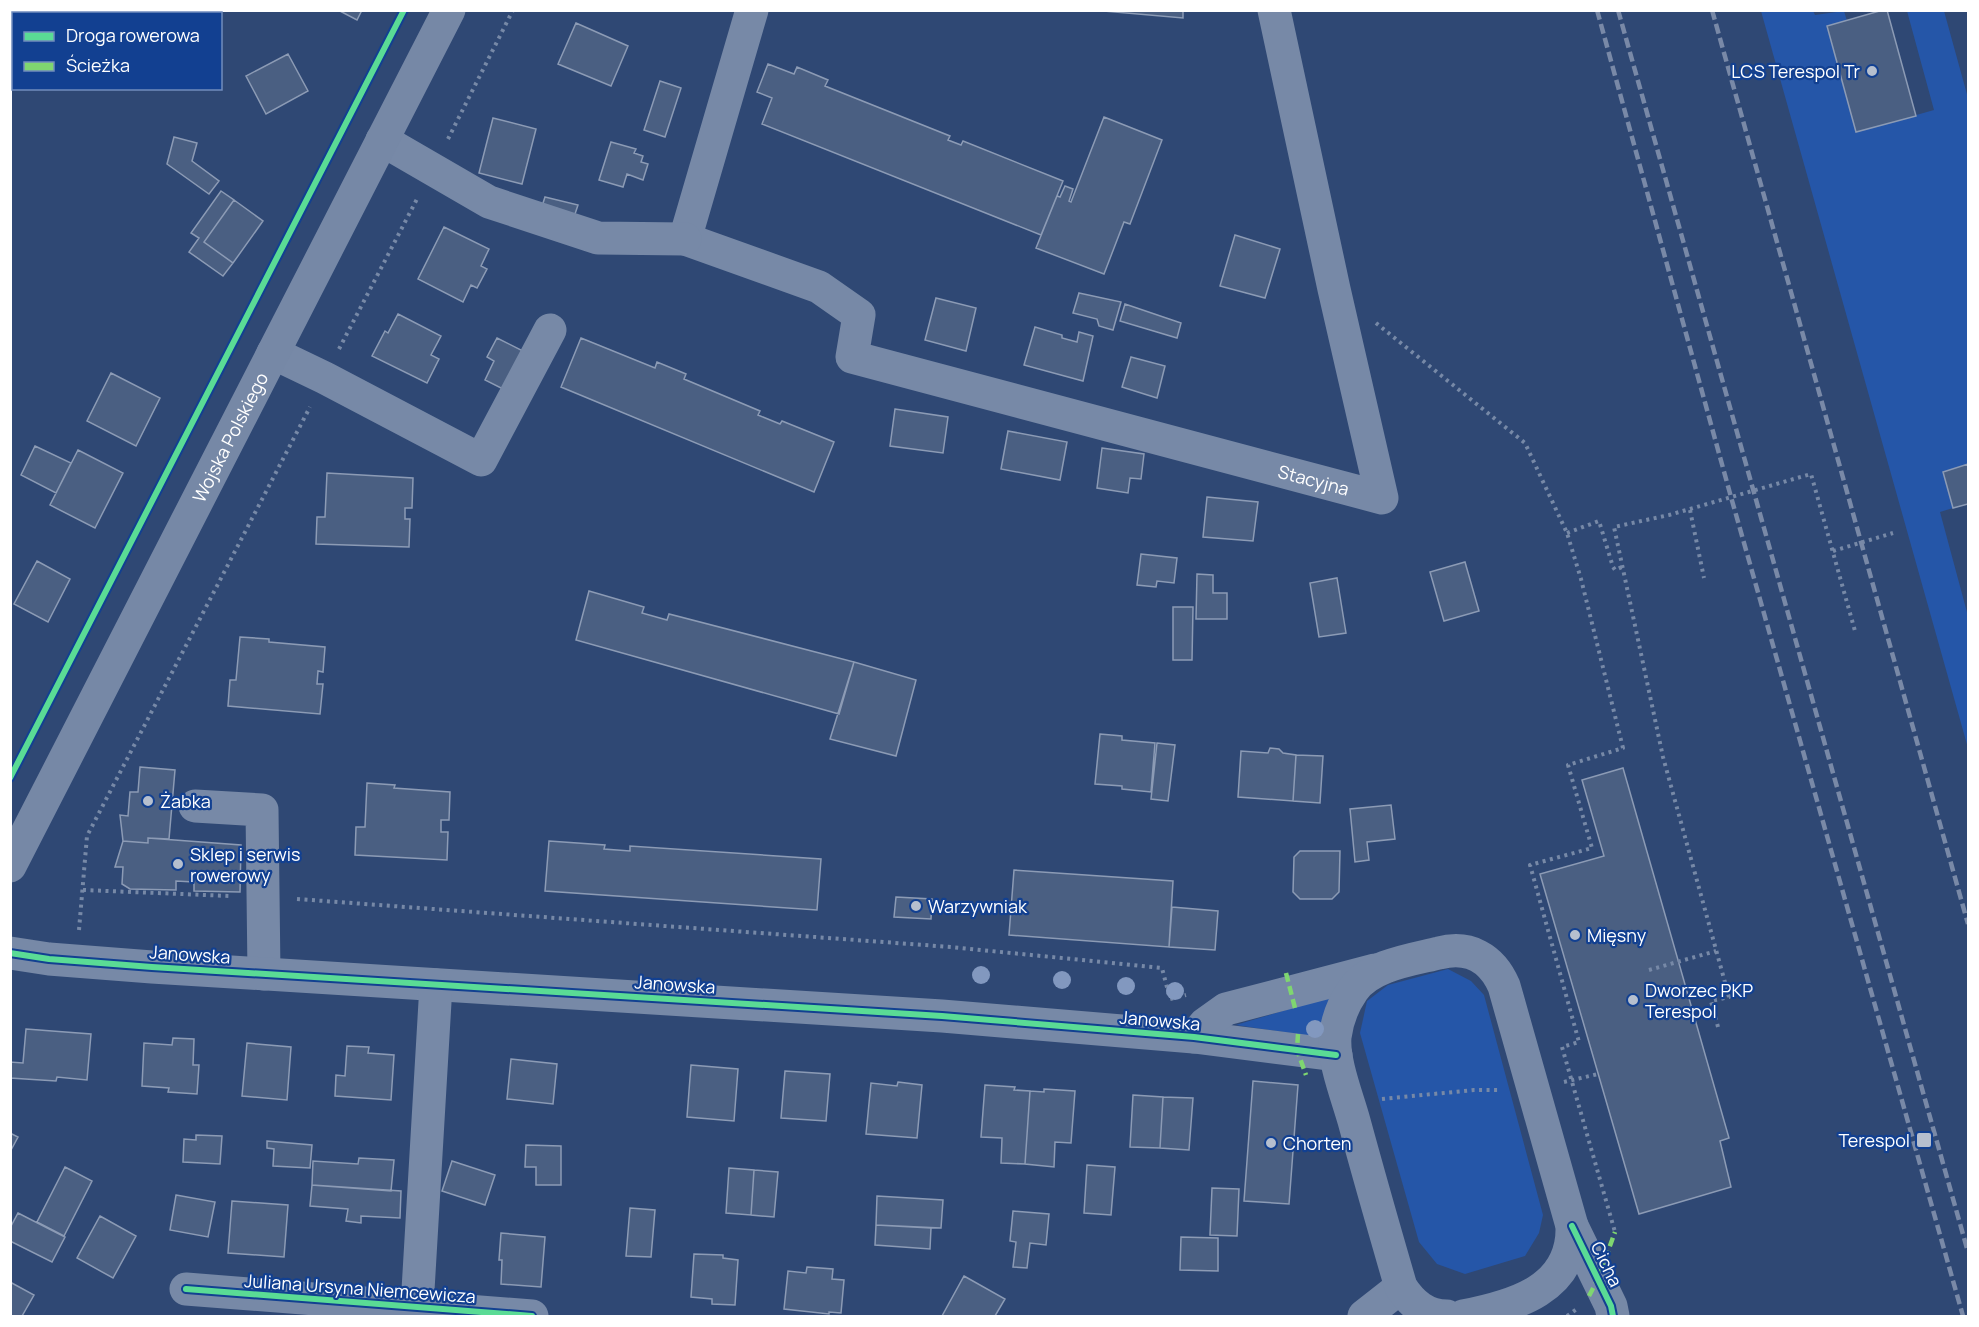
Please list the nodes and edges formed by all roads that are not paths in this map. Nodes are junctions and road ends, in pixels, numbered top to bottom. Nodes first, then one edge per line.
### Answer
1 (449, 10) edge
2 (752, 10) edge
3 (1274, 10) edge
4 (382, 140) junction
5 (685, 239) junction
6 (550, 330) dead end
7 (273, 353) junction
8 (195, 806) dead end
9 (10, 866) edge
10 (10, 953) edge
11 (1380, 969) junction
12 (264, 974) junction
13 (436, 985) junction
14 (1194, 1037) junction
15 (1336, 1055) junction
16 (1572, 1226) junction
17 (1401, 1287) junction
18 (186, 1289) dead end
19 (417, 1307) junction
20 (531, 1317) edge
21 (1364, 1317) edge
22 (1447, 1317) edge
23 (1463, 1317) edge
24 (1612, 1317) edge

1 - 4 main road, Wojska Polskiego
2 - 5 street
3 - 5 street, Stacyjna
4 - 5 street
4 - 7 main road, Wojska Polskiego
6 - 7 street
7 - 9 main road, Wojska Polskiego
8 - 12 street
10 - 12 street, Janowska
11 - 14 street
11 - 15 street
11 - 16 street
12 - 13 street, Janowska
13 - 14 street, Janowska
13 - 19 street
14 - 15 street, Janowska
15 - 17 street
16 - 23 street
16 - 24 street, Cicha
17 - 21 street
17 - 22 street
18 - 19 street, Juliana Ursyna Niemcewicza
19 - 20 street, Juliana Ursyna Niemcewicza

